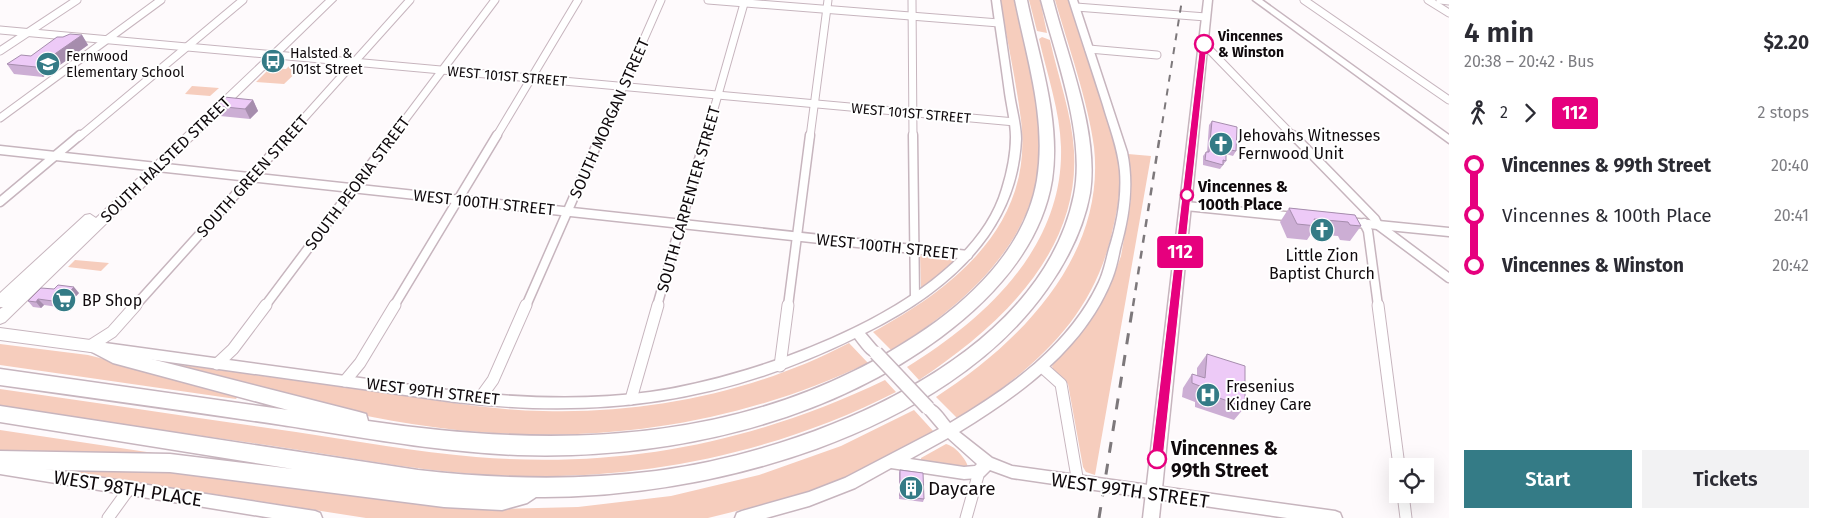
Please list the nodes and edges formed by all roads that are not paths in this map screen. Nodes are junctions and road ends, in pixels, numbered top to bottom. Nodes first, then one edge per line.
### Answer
1 (77, 0) edge
2 (160, 0) edge
3 (244, 0) edge
4 (323, 0) edge
5 (331, 0) edge
6 (410, 0) edge
7 (494, 0) edge
8 (578, 0) edge
9 (661, 0) edge
10 (708, 0) edge
11 (828, 0) edge
12 (912, 0) edge
13 (996, 0) edge
14 (1021, 0) edge
15 (1047, 0) edge
16 (1208, 0) edge
17 (1257, 0) edge
18 (1304, 0) edge
19 (1428, 0) edge
20 (1440, 0) edge
21 (745, 1) edge
22 (1449, 1) edge
23 (1075, 4) edge
24 (827, 9) junction
25 (1449, 13) edge
26 (912, 16) junction
27 (1206, 17) junction
28 (999, 23) junction
29 (0, 30) edge
30 (27, 33) junction
31 (106, 40) junction
32 (1204, 44) junction
33 (187, 47) junction
34 (1089, 49) junction
35 (0, 51) edge
36 (269, 54) junction
37 (1157, 55) dead end
38 (354, 62) junction
39 (442, 70) junction
40 (531, 78) junction
41 (623, 86) junction
42 (718, 95) junction
43 (1449, 100) edge
44 (815, 104) junction
45 (914, 113) junction
46 (0, 118) edge
47 (1015, 122) junction
48 (1449, 140) edge
49 (0, 150) edge
50 (55, 156) junction
51 (151, 166) junction
52 (251, 177) junction
53 (353, 188) junction
54 (459, 200) junction
55 (0, 202) edge
56 (1186, 206) junction
57 (568, 211) junction
58 (1308, 218) edge
59 (1336, 221) edge
60 (1364, 223) junction
61 (680, 224) junction
62 (1378, 225) junction
63 (1449, 232) edge
64 (797, 236) junction
65 (916, 249) junction
66 (968, 255) junction
67 (1449, 278) edge
68 (915, 298) junction
69 (0, 302) edge
70 (0, 318) edge
71 (857, 333) junction
72 (0, 334) edge
73 (94, 347) junction
74 (218, 364) junction
75 (780, 366) junction
76 (1042, 367) junction
77 (0, 377) edge
78 (345, 381) junction
79 (480, 398) junction
80 (631, 399) junction
81 (0, 414) edge
82 (950, 432) junction
83 (391, 433) junction
84 (1398, 458) edge
85 (0, 460) edge
86 (890, 462) junction
87 (983, 467) junction
88 (0, 468) edge
89 (1078, 483) junction
90 (544, 488) junction
91 (130, 489) junction
92 (1154, 493) junction
93 (1404, 503) edge
94 (272, 515) edge
95 (760, 516) edge
96 (108, 518) edge
97 (315, 518) edge
98 (742, 518) edge
99 (966, 518) edge
100 (1151, 518) edge
101 (1335, 518) edge
102 (1406, 518) edge

1 - 30 street
2 - 31 street
3 - 33 street
4 - 36 main road, SOUTH HALSTED STREET
5 - 36 main road, SOUTH HALSTED STREET
6 - 38 street, SOUTH GREEN STREET
7 - 39 street, SOUTH PEORIA STREET
8 - 40 street
9 - 41 street, SOUTH MORGAN STREET
10 - 21 street
11 - 24 street
12 - 26 street
13 - 28 street, WEST 99TH STREET
14 - 83 highway
15 - 90 highway
16 - 27 main road
17 - 48 main road
18 - 43 street
19 - 25 street
20 - 22 street
21 - 24 street
21 - 42 street, SOUTH CARPENTER STREET
23 - 27 street
23 - 34 street
24 - 26 street
24 - 44 street
26 - 28 street
26 - 45 street
27 - 32 main road
28 - 47 street, WEST 99TH STREET
29 - 30 street, WEST 101ST STREET
30 - 31 street, WEST 101ST STREET
30 - 35 street
31 - 33 street, WEST 101ST STREET
31 - 46 street
32 - 56 main road
32 - 62 street
33 - 36 street, WEST 101ST STREET
33 - 50 street
34 - 37 street
34 - 76 street
36 - 38 street, WEST 101ST STREET
36 - 51 main road, SOUTH HALSTED STREET
38 - 39 street, WEST 101ST STREET
38 - 52 street, SOUTH GREEN STREET
39 - 40 street, WEST 101ST STREET
39 - 53 street, SOUTH PEORIA STREET
40 - 41 street, WEST 101ST STREET
40 - 54 street
41 - 42 street, WEST 101ST STREET
41 - 57 street, SOUTH MORGAN STREET
42 - 44 street, WEST 101ST STREET
42 - 61 street, SOUTH CARPENTER STREET
44 - 45 street, WEST 101ST STREET
44 - 64 street
45 - 47 street, WEST 101ST STREET
45 - 65 street
47 - 66 street, WEST 99TH STREET
49 - 50 street, WEST 100TH STREET
50 - 51 street, WEST 100TH STREET
50 - 55 street
51 - 52 street, WEST 100TH STREET
51 - 69 main road, SOUTH HALSTED STREET
51 - 70 main road, SOUTH HALSTED STREET
52 - 53 street, WEST 100TH STREET
52 - 73 street, SOUTH GREEN STREET
53 - 54 street, WEST 100TH STREET
53 - 74 street, SOUTH PEORIA STREET
54 - 57 street, WEST 100TH STREET
54 - 78 street
56 - 58 street
56 - 92 main road
57 - 61 street, WEST 100TH STREET
57 - 79 street, SOUTH MORGAN STREET
59 - 60 street
60 - 62 street
60 - 84 street
61 - 64 street, WEST 100TH STREET
61 - 80 street, SOUTH CARPENTER STREET
62 - 63 street
62 - 67 street
64 - 65 street, WEST 100TH STREET
64 - 75 street
65 - 66 street, WEST 100TH STREET
65 - 68 street
66 - 68 street, WEST 99TH STREET
68 - 71 street, WEST 99TH STREET
71 - 75 street, WEST 99TH STREET
71 - 82 street, bridge
72 - 73 main road, WEST 99TH STREET
73 - 74 street, WEST 99TH STREET
73 - 83 highway
74 - 78 street, WEST 99TH STREET
75 - 80 street, WEST 99TH STREET
76 - 82 street
76 - 89 street
77 - 83 highway
78 - 79 street, WEST 99TH STREET
79 - 80 street, WEST 99TH STREET
81 - 90 highway
82 - 86 street
82 - 87 street
85 - 90 highway
86 - 87 street
86 - 95 street
87 - 89 street, WEST 99TH STREET
87 - 99 street
88 - 91 street, WEST 98TH PLACE
89 - 92 street, WEST 99TH STREET
91 - 94 street, WEST 98TH PLACE
91 - 96 street
92 - 100 main road
92 - 101 street, WEST 99TH STREET
93 - 102 street
94 - 97 street, WEST 98TH PLACE
95 - 98 street

